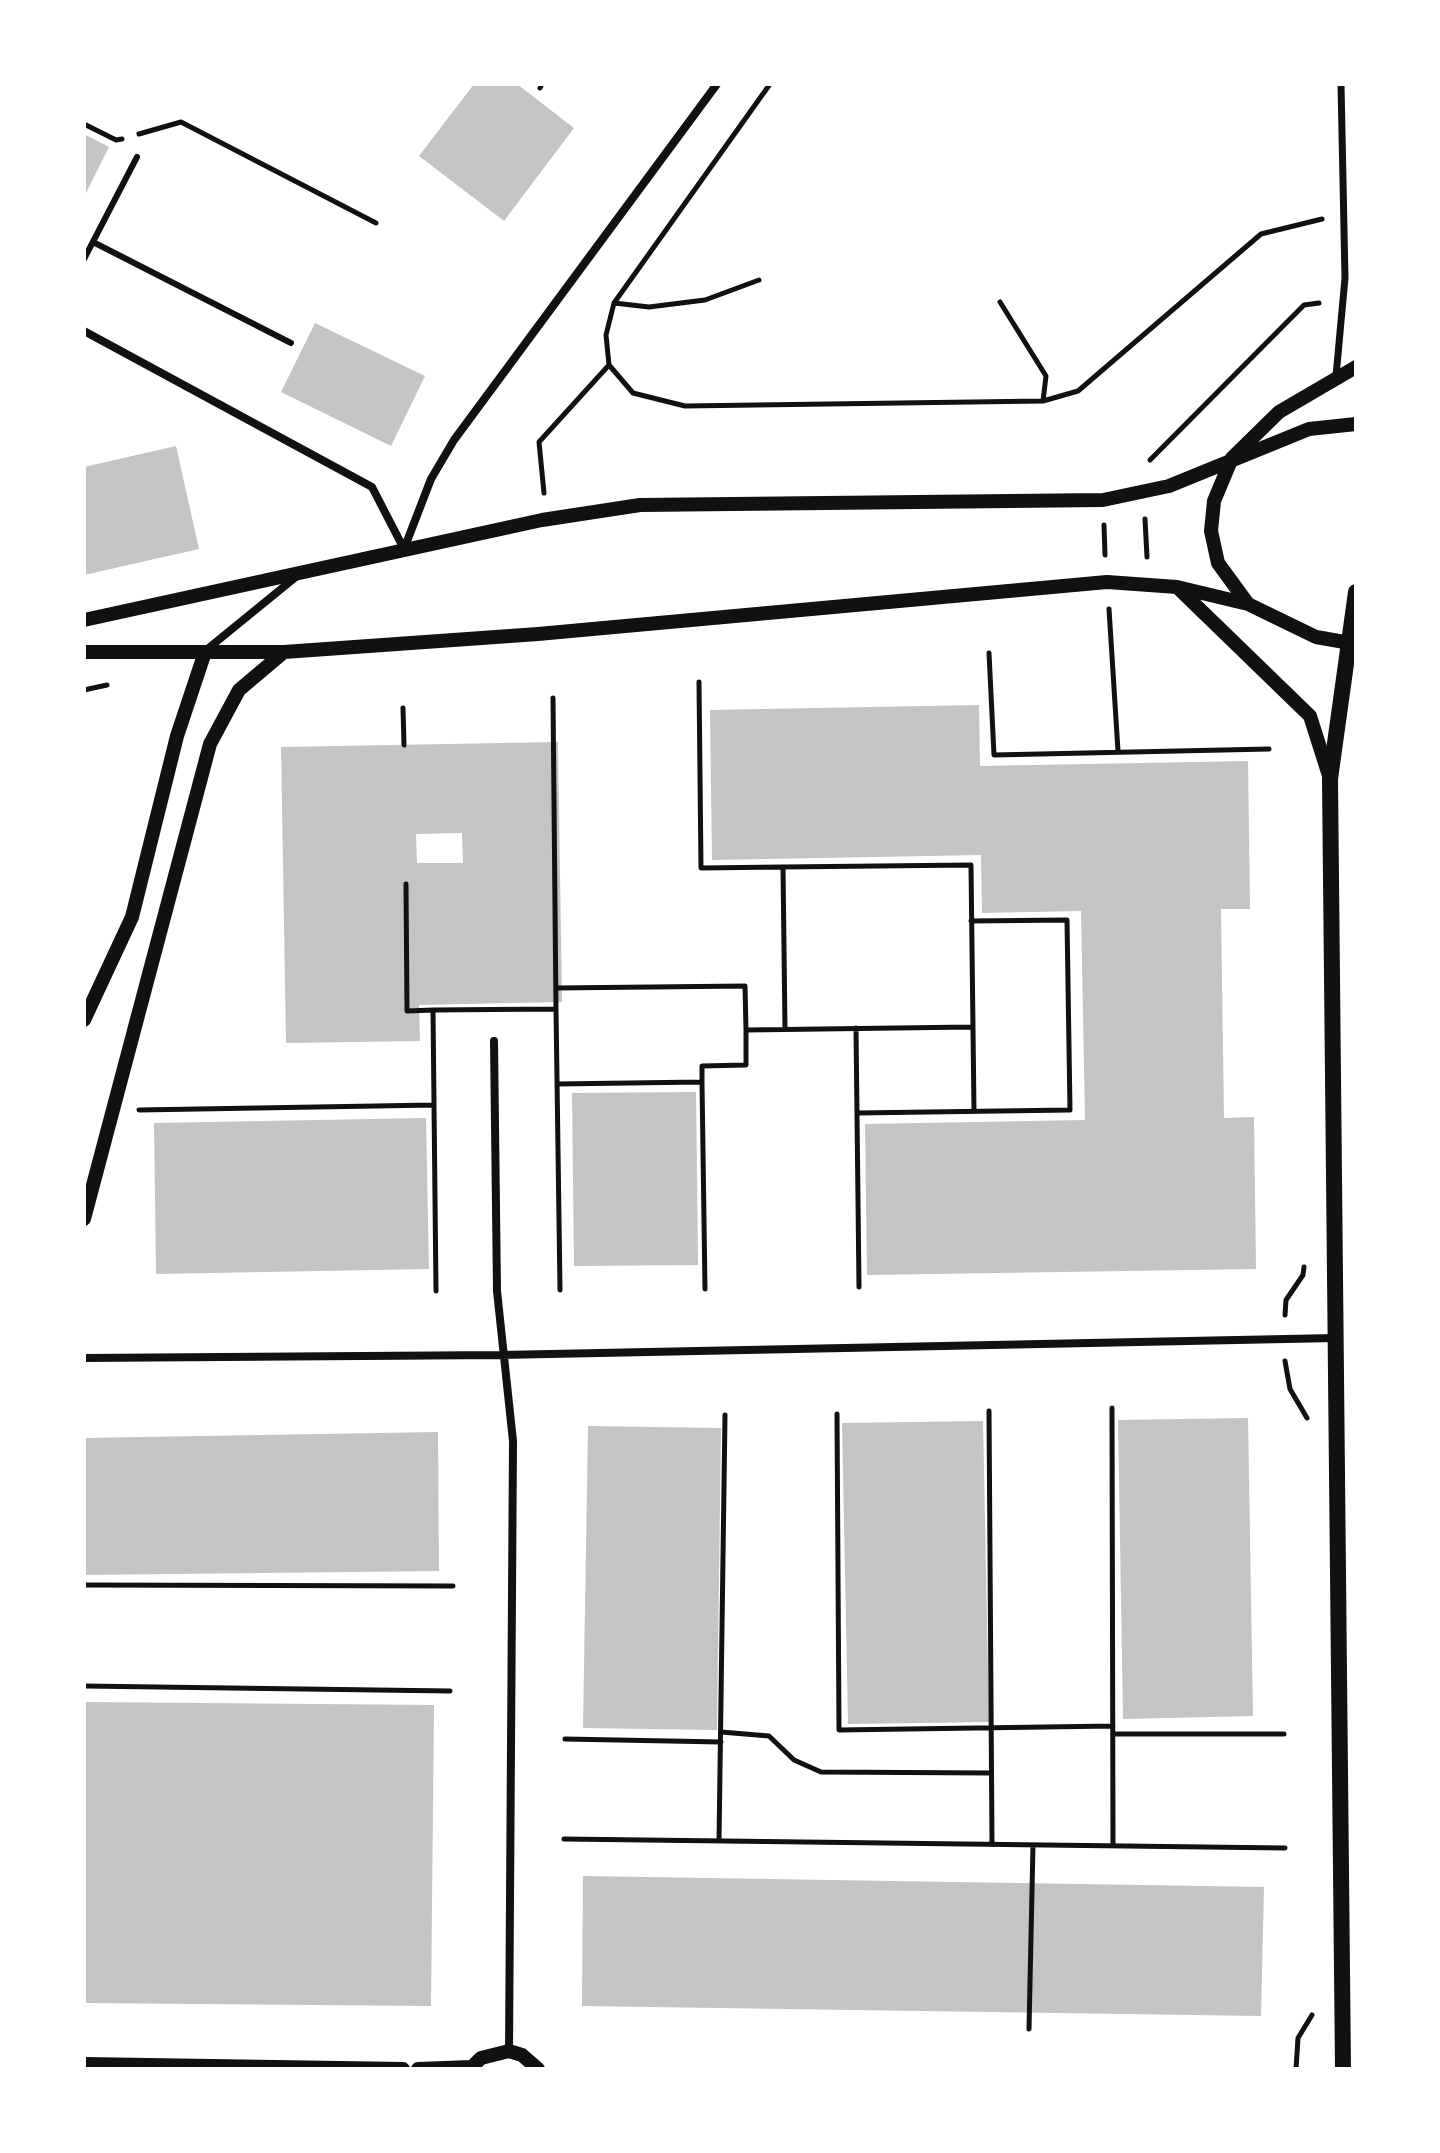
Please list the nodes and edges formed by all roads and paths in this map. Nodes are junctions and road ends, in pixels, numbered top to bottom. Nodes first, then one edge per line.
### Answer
1 (717, 84) edge
2 (770, 84) edge
3 (1341, 84) edge
4 (84, 124) edge
5 (137, 157) dead end
6 (1342, 214) junction
7 (376, 223) dead end
8 (93, 242) junction
9 (84, 259) edge
10 (759, 280) dead end
11 (1344, 299) junction
12 (1000, 302) dead end
13 (614, 303) junction
14 (84, 331) edge
15 (291, 343) dead end
16 (609, 365) junction
17 (1356, 367) edge
18 (1336, 376) junction
19 (1043, 401) junction
20 (1356, 424) edge
21 (1232, 458) junction
22 (1144, 492) junction
23 (544, 493) dead end
24 (1103, 500) junction
25 (404, 549) junction
26 (303, 570) junction
27 (1107, 582) junction
28 (1149, 584) junction
29 (1177, 587) junction
30 (1356, 592) edge
31 (1248, 604) junction
32 (84, 620) edge
33 (1351, 644) edge
34 (84, 652) edge
35 (205, 652) junction
36 (284, 652) junction
37 (989, 653) dead end
38 (699, 682) dead end
39 (107, 685) dead end
40 (84, 690) edge
41 (553, 698) dead end
42 (403, 708) dead end
43 (404, 745) dead end
44 (1269, 749) dead end
45 (1118, 751) junction
46 (1330, 779) junction
47 (783, 867) junction
48 (406, 884) dead end
49 (971, 921) junction
50 (556, 988) junction
51 (556, 1009) dead end
52 (433, 1010) dead end
53 (84, 1020) edge
54 (972, 1027) junction
55 (856, 1028) junction
56 (785, 1029) junction
57 (746, 1030) junction
58 (494, 1041) dead end
59 (702, 1082) junction
60 (557, 1084) dead end
61 (434, 1105) dead end
62 (131, 1110) dead end
63 (974, 1111) junction
64 (857, 1113) junction
65 (84, 1219) edge
66 (859, 1287) dead end
67 (705, 1289) dead end
68 (1336, 1338) junction
69 (501, 1355) junction
70 (84, 1358) edge
71 (1285, 1373) dead end
72 (1112, 1408) dead end
73 (989, 1411) dead end
74 (837, 1414) dead end
75 (725, 1415) dead end
76 (1306, 1429) dead end
77 (84, 1585) edge
78 (453, 1586) dead end
79 (84, 1686) edge
80 (450, 1691) dead end
81 (1113, 1726) junction
82 (992, 1728) junction
83 (721, 1732) junction
84 (1113, 1734) junction
85 (1284, 1734) dead end
86 (565, 1739) dead end
87 (721, 1742) junction
88 (992, 1773) junction
89 (564, 1839) dead end
90 (719, 1841) junction
91 (992, 1844) junction
92 (1033, 1845) junction
93 (1113, 1846) junction
94 (1285, 1848) dead end
95 (1312, 2014) dead end
96 (1029, 2029) dead end
97 (509, 2051) junction
98 (84, 2064) edge
99 (470, 2068) edge
100 (403, 2069) edge
101 (418, 2069) edge
102 (538, 2069) edge
103 (1296, 2069) edge
104 (1343, 2069) edge

1 - 25 street
2 - 13 path
3 - 6 street
4 - 7 path
5 - 8 lane
6 - 11 street
6 - 19 path
8 - 9 lane
8 - 15 lane
10 - 13 path
11 - 18 street
11 - 22 path
12 - 19 path
13 - 16 path
14 - 25 street
16 - 19 path
16 - 23 path
17 - 18 street
18 - 21 street
20 - 21 street
21 - 22 street
21 - 31 street
22 - 24 street
22 - 28 path
24 - 25 street
24 - 27 path
25 - 26 street
26 - 32 street
26 - 35 street
27 - 28 street
27 - 36 street
27 - 45 path
28 - 29 street
29 - 31 street
29 - 46 street
30 - 33 main road
31 - 33 street
33 - 46 main road
34 - 35 street
35 - 36 street
35 - 53 street
36 - 65 street
37 - 45 path
38 - 47 path
39 - 40 path
41 - 50 path
42 - 43 path
44 - 45 path
46 - 68 main road
47 - 49 path
47 - 56 path
48 - 52 path
49 - 54 path
49 - 63 path
50 - 51 path
50 - 57 path
54 - 55 path
54 - 63 path
55 - 56 path
55 - 64 path
56 - 57 path
57 - 59 path
58 - 69 street
59 - 60 path
59 - 67 path
61 - 62 path
63 - 64 path
64 - 66 path
68 - 69 street
68 - 104 main road
69 - 70 street
69 - 97 street
71 - 76 path
72 - 81 path
73 - 82 path
74 - 82 path
75 - 83 path
77 - 78 path
79 - 80 path
81 - 82 path
81 - 84 path
82 - 88 path
83 - 87 path
83 - 88 path
84 - 85 path
84 - 93 path
86 - 87 path
87 - 90 path
88 - 91 path
89 - 90 path
90 - 91 path
91 - 92 path
92 - 93 path
92 - 96 path
93 - 94 path
95 - 103 path
97 - 99 street
97 - 102 street
98 - 100 street
99 - 101 street

